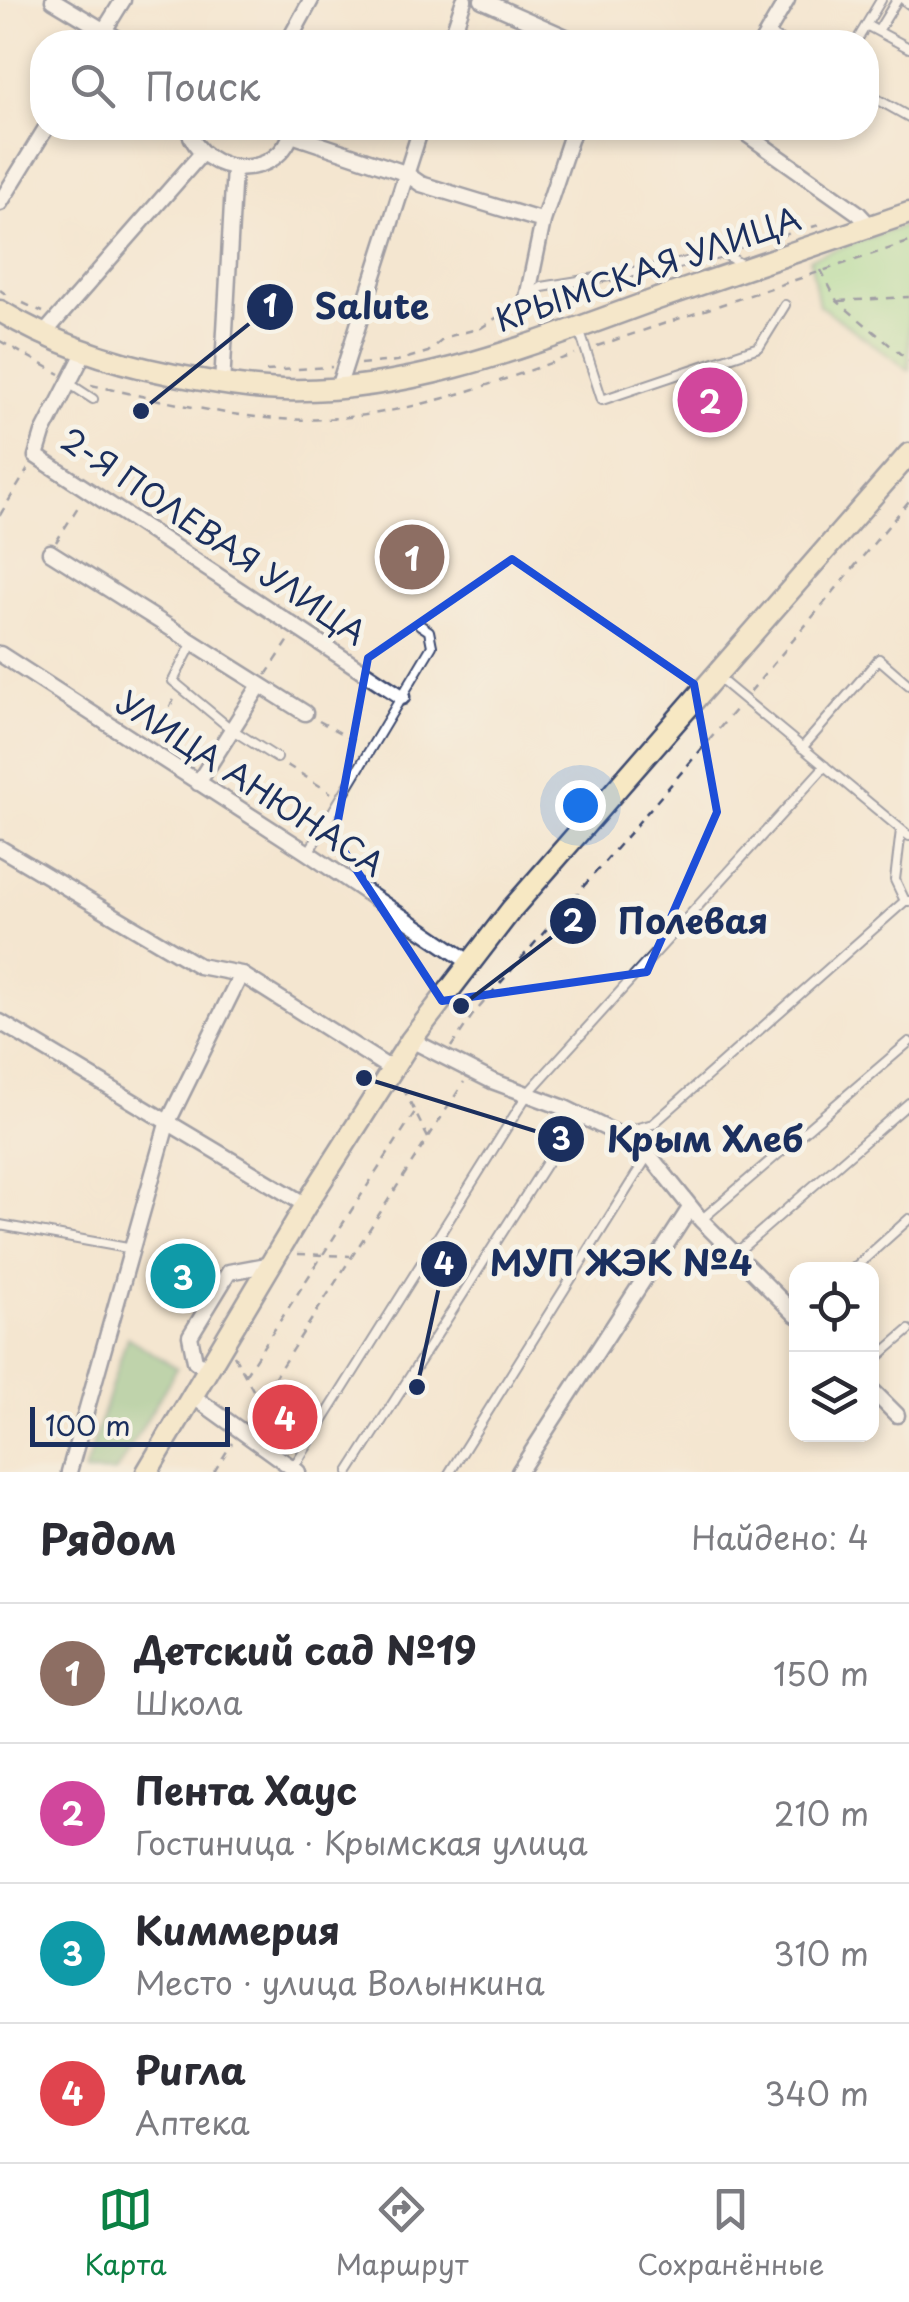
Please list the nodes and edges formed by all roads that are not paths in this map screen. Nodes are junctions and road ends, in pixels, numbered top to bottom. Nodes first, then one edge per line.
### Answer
1 (53, 0) edge
2 (123, 0) edge
3 (311, 0) edge
4 (464, 0) edge
5 (482, 0) edge
6 (786, 0) edge
7 (882, 0) edge
8 (903, 1) edge
9 (866, 25) junction
10 (91, 30) edge
11 (104, 30) edge
12 (295, 30) edge
13 (454, 30) edge
14 (550, 30) edge
15 (769, 30) edge
16 (863, 30) edge
17 (876, 30) edge
18 (879, 30) edge
19 (879, 32) edge
20 (909, 48) edge
21 (879, 100) edge
22 (909, 117) edge
23 (39, 140) edge
24 (195, 140) edge
25 (287, 140) edge
26 (317, 140) edge
27 (417, 140) edge
28 (570, 140) edge
29 (755, 140) edge
30 (202, 152) junction
31 (234, 168) junction
32 (405, 172) junction
33 (0, 203) edge
34 (909, 213) edge
35 (543, 221) junction
36 (870, 226) junction
37 (746, 268) junction
38 (527, 298) joint
39 (785, 305) dead end
40 (0, 311) edge
41 (578, 327) junction
42 (42, 336) junction
43 (85, 351) junction
44 (70, 384) junction
45 (222, 384) junction
46 (338, 388) junction
47 (93, 399) dead end
48 (602, 400) junction
49 (604, 415) dead end
50 (909, 454) edge
51 (50, 552) road end
52 (420, 625) dead end
53 (193, 642) junction
54 (0, 654) edge
55 (716, 676) junction
56 (260, 685) junction
57 (909, 685) edge
58 (402, 696) junction
59 (304, 713) road end
60 (232, 730) junction
61 (802, 748) junction
62 (277, 758) road end
63 (825, 766) junction
64 (198, 783) junction
65 (901, 830) junction
66 (909, 836) edge
67 (0, 848) edge
68 (308, 853) junction
69 (907, 901) edge
70 (469, 962) junction
71 (242, 974) junction
72 (0, 1022) edge
73 (410, 1040) junction
74 (909, 1042) edge
75 (394, 1073) junction
76 (529, 1092) junction
77 (909, 1103) edge
78 (578, 1114) junction
79 (167, 1124) junction
80 (618, 1134) junction
81 (648, 1154) junction
82 (306, 1205) junction
83 (690, 1208) junction
84 (909, 1219) edge
85 (701, 1220) junction
86 (0, 1225) edge
87 (132, 1249) junction
88 (735, 1254) junction
89 (861, 1262) edge
90 (272, 1264) junction
91 (789, 1308) edge
92 (909, 1330) edge
93 (879, 1356) edge
94 (210, 1370) junction
95 (879, 1397) edge
96 (194, 1398) junction
97 (897, 1415) dead end
98 (295, 1470) edge
99 (69, 1472) edge
100 (147, 1472) edge
101 (349, 1472) edge
102 (450, 1472) edge
103 (519, 1472) edge

1 - 10 street
2 - 11 street
3 - 12 street
4 - 13 street
5 - 14 street
6 - 15 street
7 - 9 lane
8 - 18 lane
9 - 16 lane
9 - 17 lane
19 - 20 lane
21 - 22 lane
23 - 33 street
24 - 30 street
25 - 31 street
26 - 32 street
27 - 32 street
28 - 35 street
29 - 36 street
30 - 31 street
30 - 42 street
31 - 45 street
32 - 35 street
32 - 46 street
34 - 36 main road, КРЫМСКАЯ УЛИЦА
35 - 38 street
36 - 37 main road, КРЫМСКАЯ УЛИЦА
37 - 38 lane
37 - 41 main road, КРЫМСКАЯ УЛИЦА
39 - 48 lane
40 - 42 main road, КРЫМСКАЯ УЛИЦА
41 - 46 main road, КРЫМСКАЯ УЛИЦА
41 - 48 lane
42 - 43 main road, КРЫМСКАЯ УЛИЦА
43 - 44 street, 2-Я ПОЛЕВАЯ УЛИЦА
43 - 45 main road, КРЫМСКАЯ УЛИЦА
44 - 47 lane
44 - 58 street, 2-Я ПОЛЕВАЯ УЛИЦА
45 - 46 main road, КРЫМСКАЯ УЛИЦА
48 - 49 lane
50 - 55 main road
51 - 53 street
52 - 58 lane
53 - 56 street
53 - 60 lane
54 - 64 street, УЛИЦА АНЮНАСА
55 - 61 lane
55 - 70 main road
56 - 59 street
56 - 60 street
57 - 61 lane
58 - 68 lane
60 - 62 lane
60 - 64 street
61 - 63 lane
63 - 65 lane
63 - 76 lane
64 - 68 street, УЛИЦА АНЮНАСА
65 - 66 lane
65 - 69 lane
67 - 71 street
68 - 70 street, УЛИЦА АНЮНАСА
69 - 80 lane
70 - 73 main road
71 - 75 street
71 - 79 street
72 - 79 street
73 - 75 main road
73 - 76 street
74 - 85 lane
75 - 82 main road
76 - 78 street
76 - 98 lane
77 - 88 lane
78 - 80 street
78 - 101 lane
79 - 82 street
79 - 87 street
80 - 81 street
81 - 83 street
81 - 102 lane
82 - 90 main road
83 - 85 street
83 - 103 street
84 - 89 lane
85 - 88 street
86 - 87 lane
87 - 99 street
88 - 91 street
90 - 94 main road
90 - 94 street
92 - 93 lane
94 - 96 main road
95 - 97 street
96 - 98 street
96 - 100 main road

